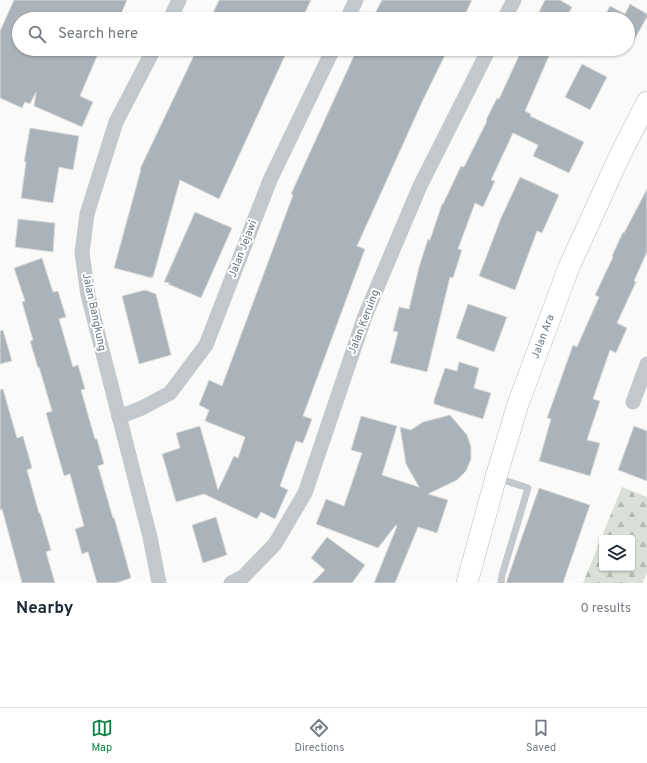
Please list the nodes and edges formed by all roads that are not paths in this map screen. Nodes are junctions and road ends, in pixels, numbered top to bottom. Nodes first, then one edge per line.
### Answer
1 (179, 0) edge
2 (356, 0) edge
3 (514, 0) edge
4 (173, 12) edge
5 (350, 12) edge
6 (508, 12) edge
7 (150, 56) edge
8 (330, 56) edge
9 (485, 56) edge
10 (647, 102) edge
11 (647, 364) edge
12 (633, 402) dead end
13 (119, 418) junction
14 (496, 477) junction
15 (159, 583) edge
16 (231, 583) edge
17 (468, 583) edge
18 (501, 583) edge

1 - 4 street
2 - 5 street
3 - 6 street
7 - 13 street, Jalan Bangkung
8 - 13 street, Jalan Jejawi
9 - 16 street, Jalan Keruing
10 - 14 street, Jalan Ara
11 - 12 street
13 - 15 street, Jalan Bangkung
14 - 17 street, Jalan Ara
14 - 18 lane

